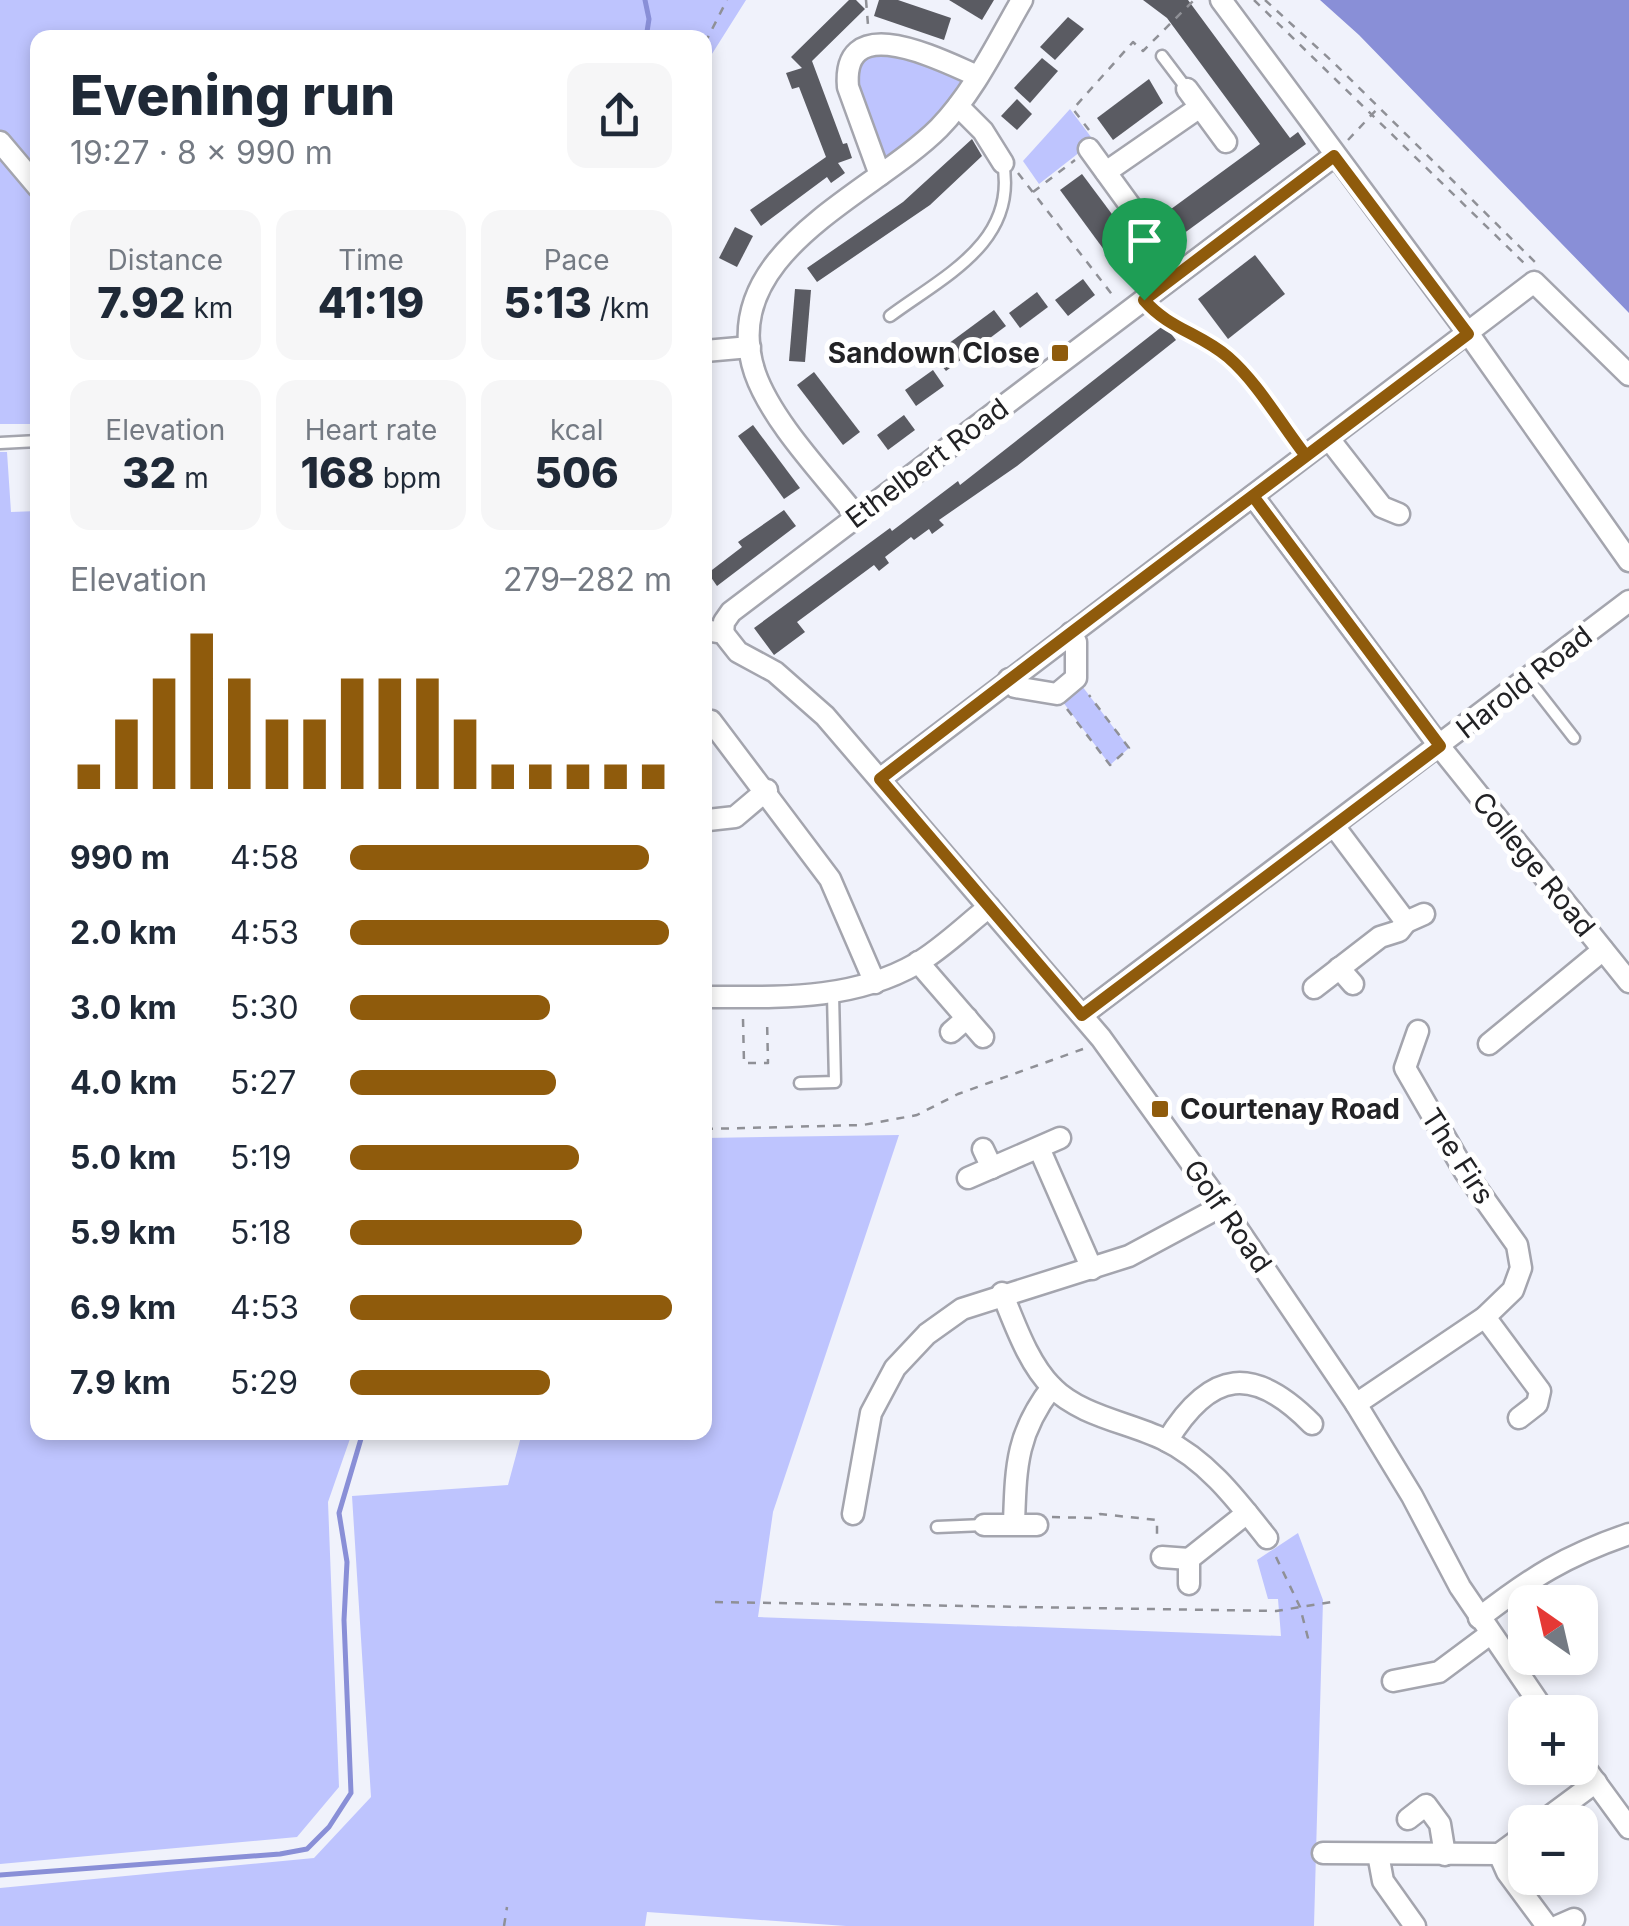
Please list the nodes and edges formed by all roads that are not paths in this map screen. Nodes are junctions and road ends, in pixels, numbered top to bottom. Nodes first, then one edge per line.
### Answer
1 (1022, 0) edge
2 (1221, 0) edge
3 (1162, 56) dead end
4 (978, 76) junction
5 (1187, 89) joint
6 (958, 106) junction
7 (1200, 107) junction
8 (0, 142) edge
9 (1226, 142) dead end
10 (1089, 149) dead end
11 (1334, 156) junction
12 (1003, 163) joint
13 (1106, 172) junction
14 (880, 175) junction
15 (30, 178) edge
16 (1179, 272) junction
17 (890, 316) dead end
18 (1468, 334) junction
19 (750, 347) junction
20 (712, 350) edge
21 (1629, 375) edge
22 (1329, 439) junction
23 (30, 441) edge
24 (0, 442) edge
25 (1253, 496) junction
26 (1399, 514) dead end
27 (857, 516) junction
28 (1629, 561) edge
29 (1629, 601) edge
30 (714, 631) edge
31 (1071, 633) junction
32 (1528, 679) junction
33 (1009, 680) junction
34 (712, 722) edge
35 (1574, 738) dead end
36 (1440, 746) junction
37 (880, 779) junction
38 (767, 790) junction
39 (712, 819) edge
40 (1334, 826) junction
41 (990, 907) junction
42 (1603, 950) junction
43 (918, 962) junction
44 (1629, 982) edge
45 (875, 983) junction
46 (1314, 988) dead end
47 (833, 994) junction
48 (712, 997) edge
49 (1082, 1015) junction
50 (1418, 1031) dead end
51 (983, 1036) dead end
52 (1490, 1044) dead end
53 (800, 1083) dead end
54 (1060, 1138) dead end
55 (1039, 1148) junction
56 (968, 1178) dead end
57 (1222, 1206) junction
58 (1092, 1269) junction
59 (1002, 1293) junction
60 (1485, 1317) junction
61 (1052, 1387) junction
62 (1356, 1404) junction
63 (1519, 1418) dead end
64 (1312, 1424) dead end
65 (1167, 1440) junction
66 (1247, 1512) junction
67 (853, 1514) dead end
68 (1014, 1523) junction
69 (984, 1525) joint
70 (1037, 1525) road end
71 (937, 1526) dead end
72 (1629, 1534) edge
73 (1267, 1538) road end
74 (1162, 1557) road end
75 (1189, 1559) junction
76 (1189, 1584) dead end
77 (1484, 1626) junction
78 (1393, 1681) dead end
79 (1533, 1695) edge
80 (1592, 1785) edge
81 (1598, 1785) edge
82 (1565, 1805) edge
83 (1408, 1819) dead end
84 (1629, 1828) edge
85 (1508, 1847) edge
86 (1323, 1852) dead end
87 (1378, 1854) junction
88 (1499, 1854) junction
89 (1445, 1855) junction
90 (1415, 1926) edge
91 (1547, 1926) edge

1 - 4 street
2 - 11 street
3 - 5 lane
4 - 6 street
4 - 14 street
5 - 7 street
6 - 12 street
6 - 14 street
7 - 9 street
7 - 13 street
8 - 15 street
10 - 13 street
11 - 16 street, Ethelbert Road
11 - 18 street
12 - 17 lane
13 - 16 street
14 - 19 street
16 - 27 street, Ethelbert Road
18 - 21 street
18 - 22 street
18 - 28 street
19 - 20 street
19 - 27 street
22 - 25 street
22 - 26 street
23 - 24 lane
25 - 31 street
25 - 36 street, College Road
27 - 30 street, Ethelbert Road
29 - 32 street, Harold Road
30 - 37 street, Golf Road
31 - 33 street
31 - 33 street
32 - 35 lane
32 - 36 street, Harold Road
33 - 37 street
34 - 38 street
36 - 40 street, Harold Road
36 - 42 street, College Road
37 - 41 street, Golf Road
38 - 39 street
38 - 45 street
40 - 46 street
40 - 49 street, Harold Road
41 - 43 street
41 - 49 street, Golf Road
42 - 44 street, College Road
42 - 52 street
43 - 45 street
43 - 51 street
45 - 47 street
47 - 48 street
47 - 53 lane
49 - 57 street, Golf Road
50 - 60 street, The Firs
54 - 55 street
55 - 56 street
55 - 58 street
57 - 58 street
57 - 62 street, Golf Road
58 - 59 street
59 - 61 street
59 - 67 street
60 - 62 street
60 - 63 street
61 - 65 street
61 - 68 street
62 - 77 street, Golf Road
64 - 65 street
65 - 66 street
66 - 73 street
66 - 75 street
68 - 69 street
68 - 70 street
69 - 71 lane
72 - 77 street
74 - 75 street
75 - 76 street
77 - 78 street
77 - 79 street, Golf Road
80 - 82 street
81 - 84 street
83 - 89 street
85 - 88 street
86 - 87 street
87 - 89 street
87 - 90 street
88 - 89 street
88 - 91 street

